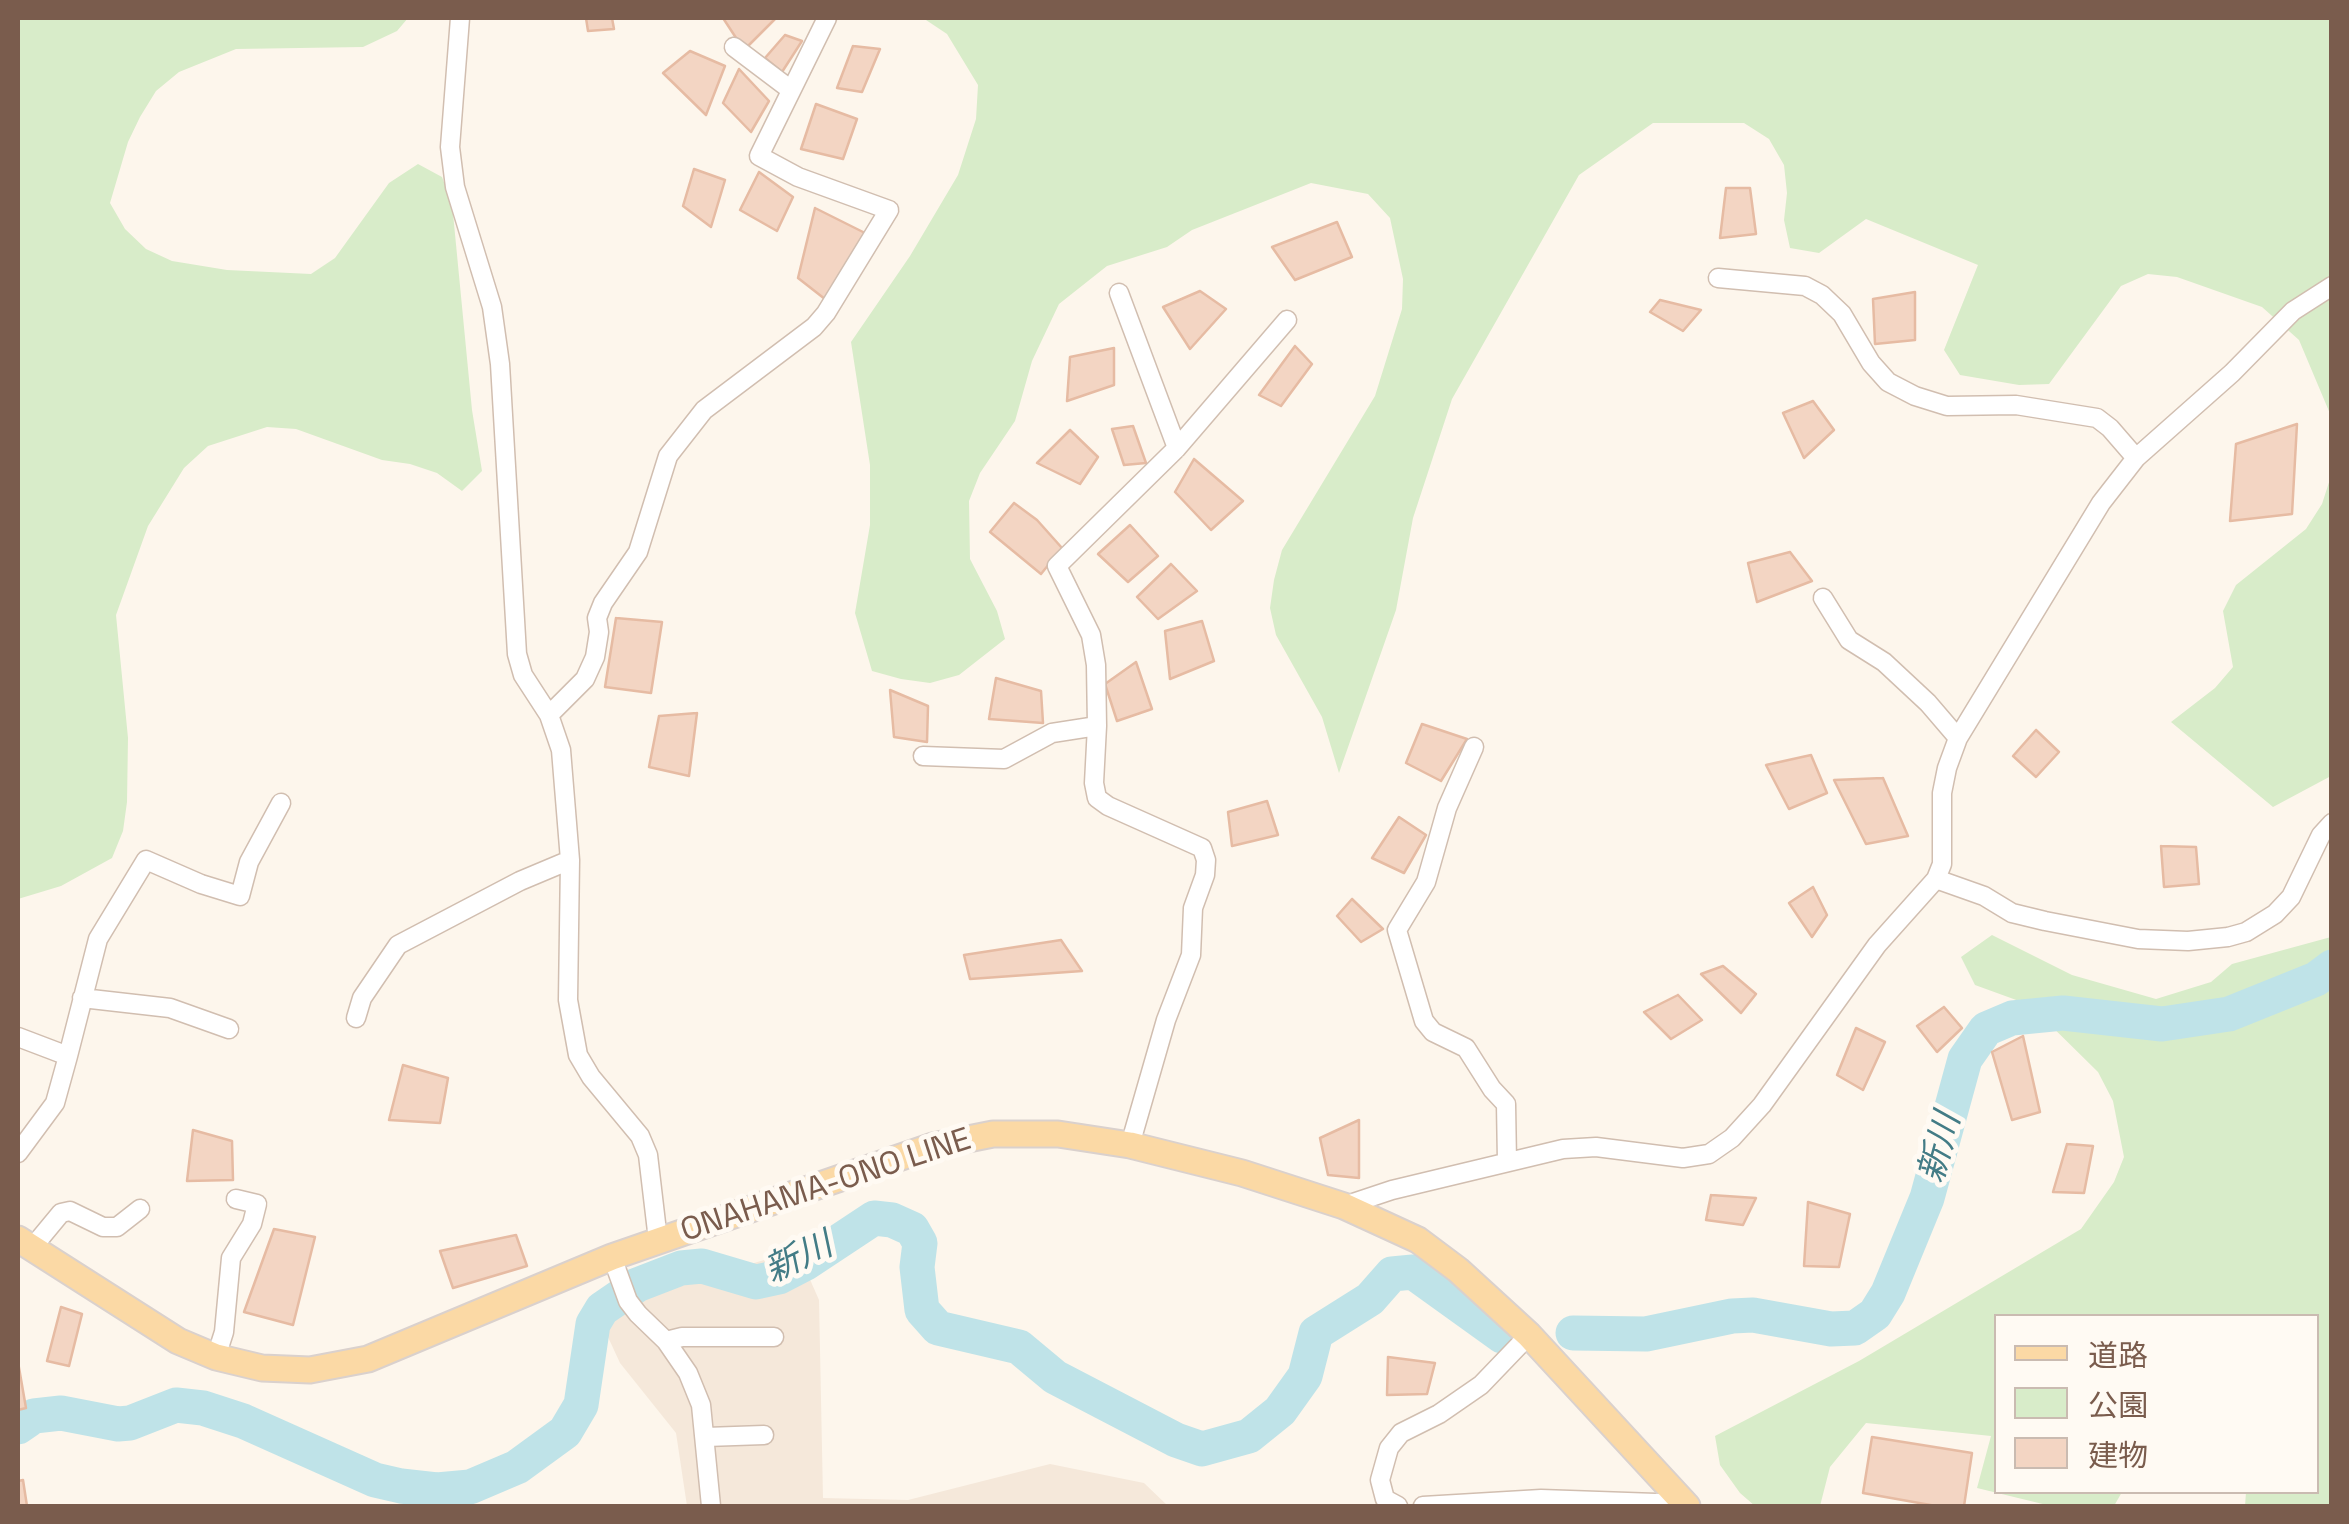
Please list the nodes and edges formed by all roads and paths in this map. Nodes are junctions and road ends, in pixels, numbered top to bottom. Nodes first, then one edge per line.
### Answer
1 (460, 18) edge
2 (826, 18) edge
3 (734, 47) dead end
4 (791, 90) junction
5 (1718, 278) dead end
6 (2332, 286) edge
7 (1119, 293) dead end
8 (1286, 320) dead end
9 (1177, 448) junction
10 (2136, 458) junction
11 (1823, 598) dead end
12 (549, 715) junction
13 (1098, 726) junction
14 (1958, 738) junction
15 (1474, 747) dead end
16 (923, 756) dead end
17 (281, 803) dead end
18 (2332, 823) edge
19 (570, 860) junction
20 (1936, 879) junction
21 (82, 998) junction
22 (356, 1018) dead end
23 (229, 1029) dead end
24 (18, 1037) edge
25 (68, 1056) junction
26 (1130, 1145) junction
27 (18, 1153) edge
28 (1507, 1162) junction
29 (236, 1198) dead end
30 (1344, 1206) junction
31 (140, 1209) dead end
32 (658, 1240) junction
33 (25, 1243) edge
34 (615, 1264) junction
35 (1529, 1335) junction
36 (774, 1338) dead end
37 (666, 1340) junction
38 (216, 1356) junction
39 (764, 1435) dead end
40 (706, 1436) junction
41 (1686, 1505) edge
42 (711, 1506) edge
43 (1398, 1506) edge
44 (1425, 1506) edge

1 - 12 street
2 - 4 street
3 - 4 street
4 - 12 street
5 - 10 street
6 - 10 street
7 - 9 street
8 - 9 street
9 - 13 street
10 - 14 street
11 - 14 street
12 - 19 street
13 - 16 street
13 - 26 street
14 - 20 street
15 - 28 street
17 - 21 street
18 - 20 street
19 - 22 street
19 - 32 street
20 - 28 street
21 - 23 street
21 - 25 street
24 - 25 street
25 - 27 street
26 - 30 main road, ONAHAMA-ONO LINE
26 - 32 main road, ONAHAMA-ONO LINE
28 - 30 street
29 - 38 street
30 - 35 main road, ONAHAMA-ONO LINE
31 - 33 street
32 - 34 main road, ONAHAMA-ONO LINE
33 - 38 main road, ONAHAMA-ONO LINE
34 - 37 street
34 - 38 main road, ONAHAMA-ONO LINE
35 - 41 main road, ONAHAMA-ONO LINE
35 - 43 street
36 - 37 street
37 - 40 street
39 - 40 street
40 - 42 street
41 - 44 street

